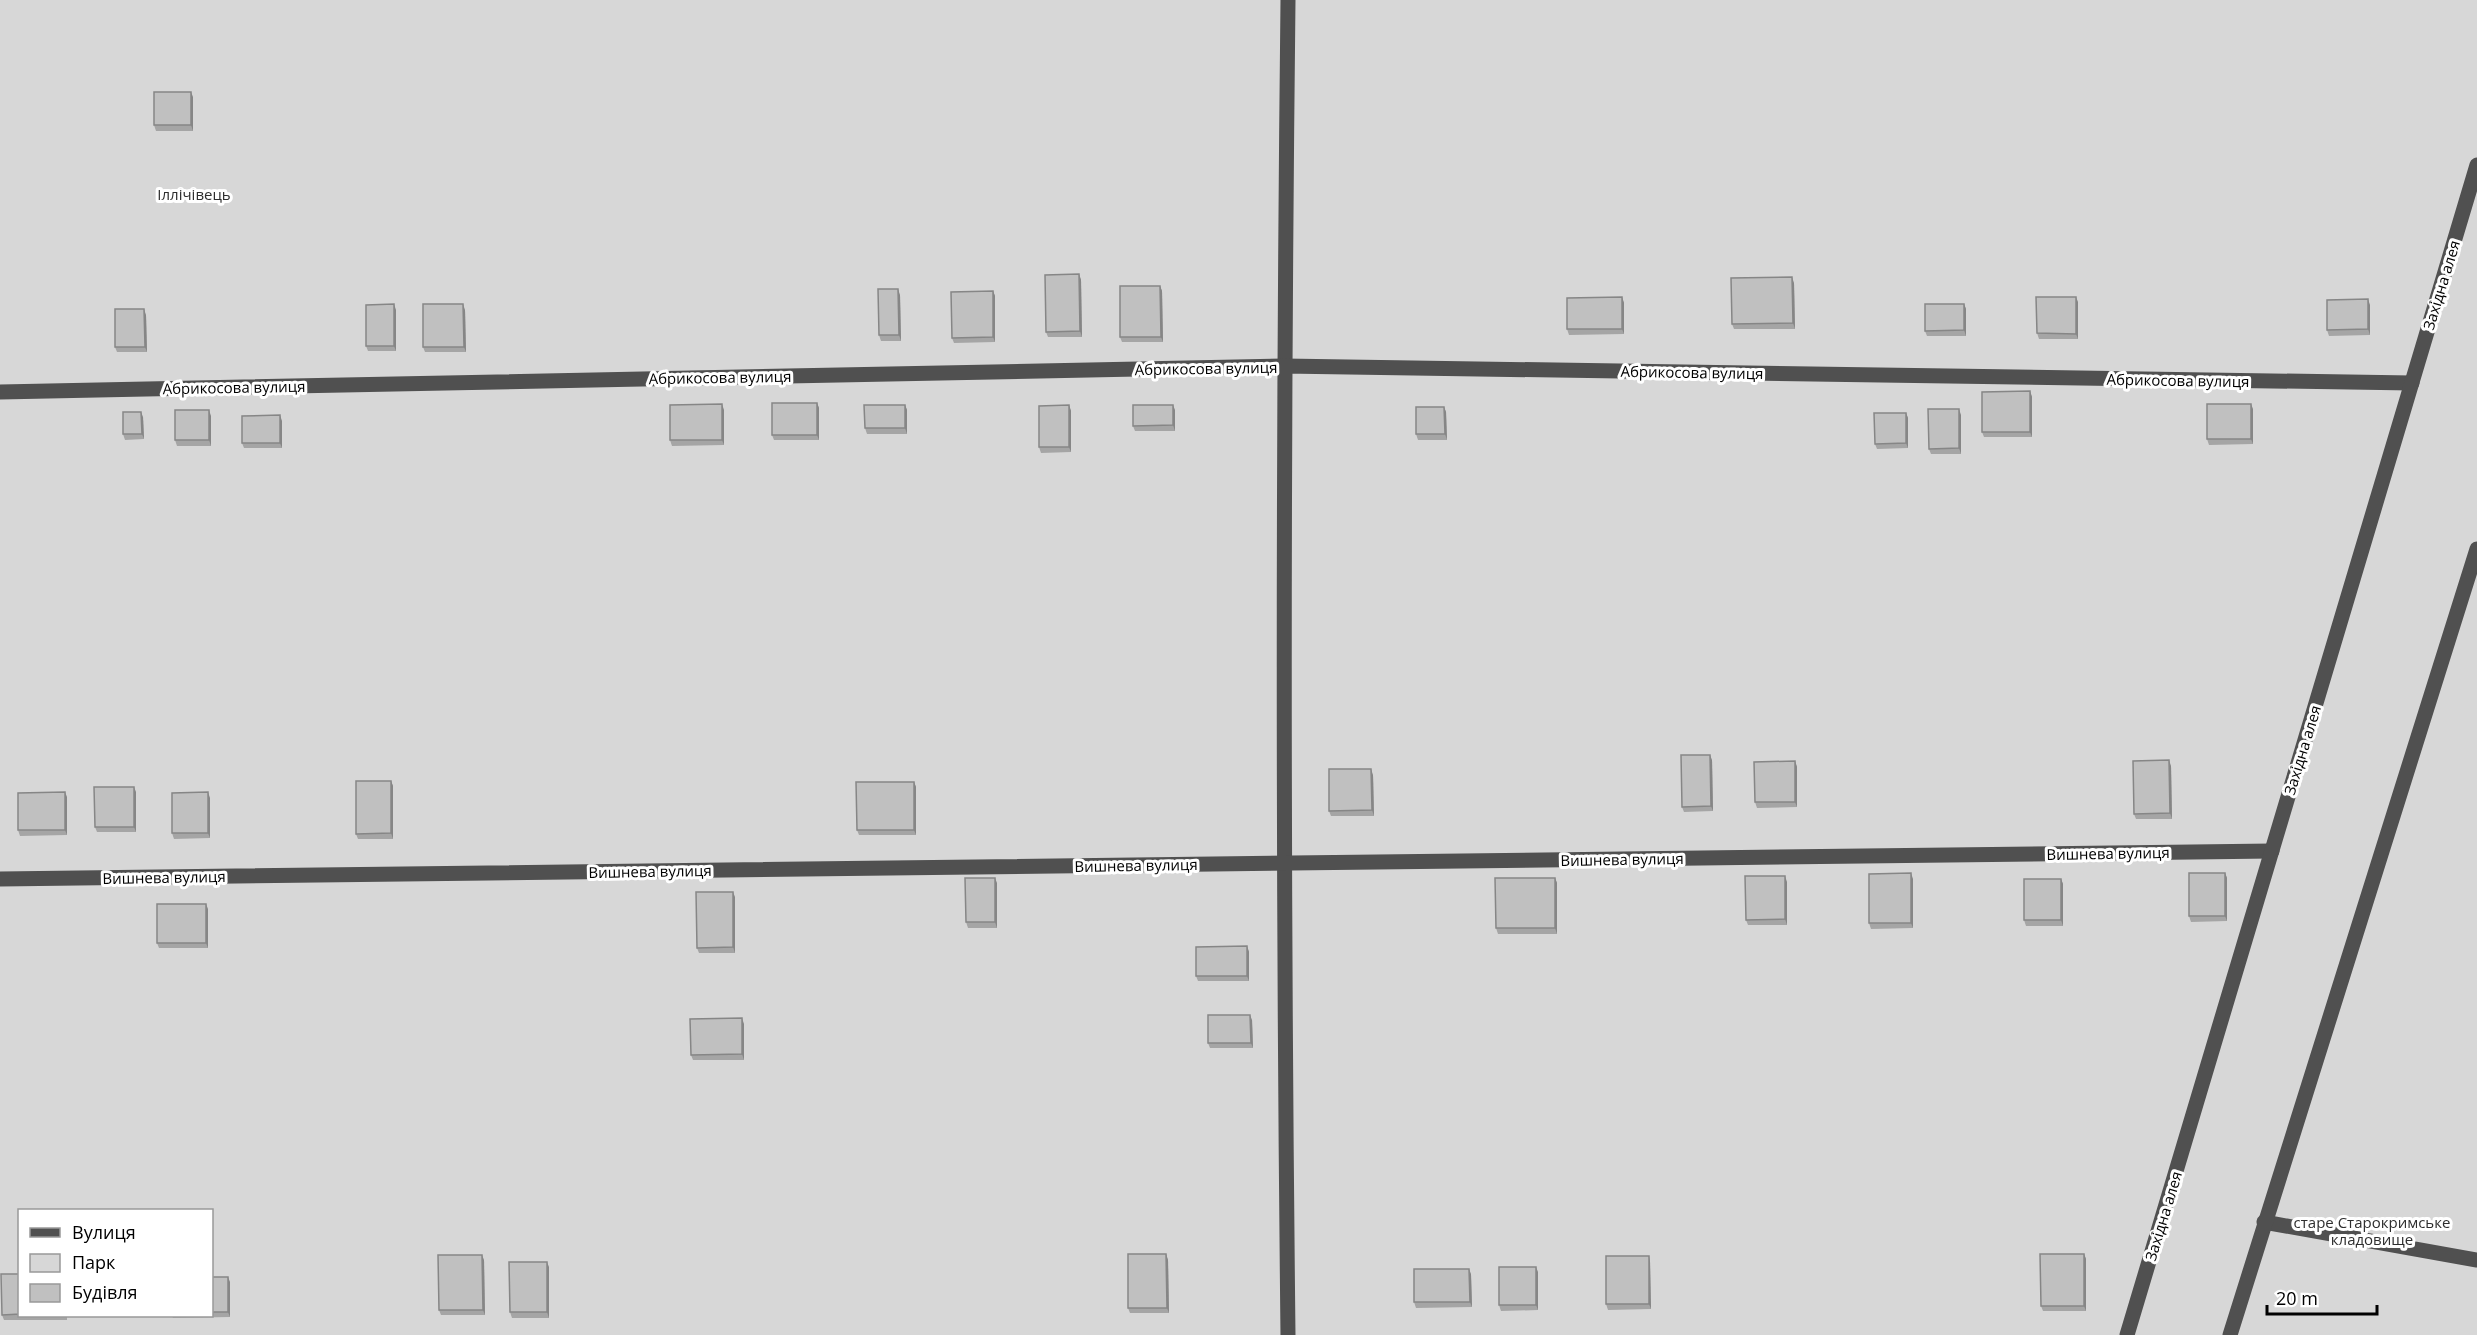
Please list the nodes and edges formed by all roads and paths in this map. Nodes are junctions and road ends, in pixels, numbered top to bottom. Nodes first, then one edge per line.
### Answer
1 (1288, 0) edge
2 (2477, 165) edge
3 (1284, 366) junction
4 (2412, 383) junction
5 (0, 392) edge
6 (2477, 549) edge
7 (2272, 851) junction
8 (1283, 864) junction
9 (0, 879) edge
10 (2264, 1222) junction
11 (2477, 1260) edge
12 (1288, 1335) edge
13 (2127, 1335) edge
14 (2230, 1335) edge

1 - 3 street
2 - 4 street, Західна алея
3 - 4 street, Абрикосова вулиця
3 - 5 street, Абрикосова вулиця
3 - 8 street
4 - 7 street, Західна алея
6 - 10 street
7 - 8 street, Вишнева вулиця
7 - 13 street, Західна алея
8 - 9 street, Вишнева вулиця
8 - 12 street
10 - 11 street
10 - 14 street

